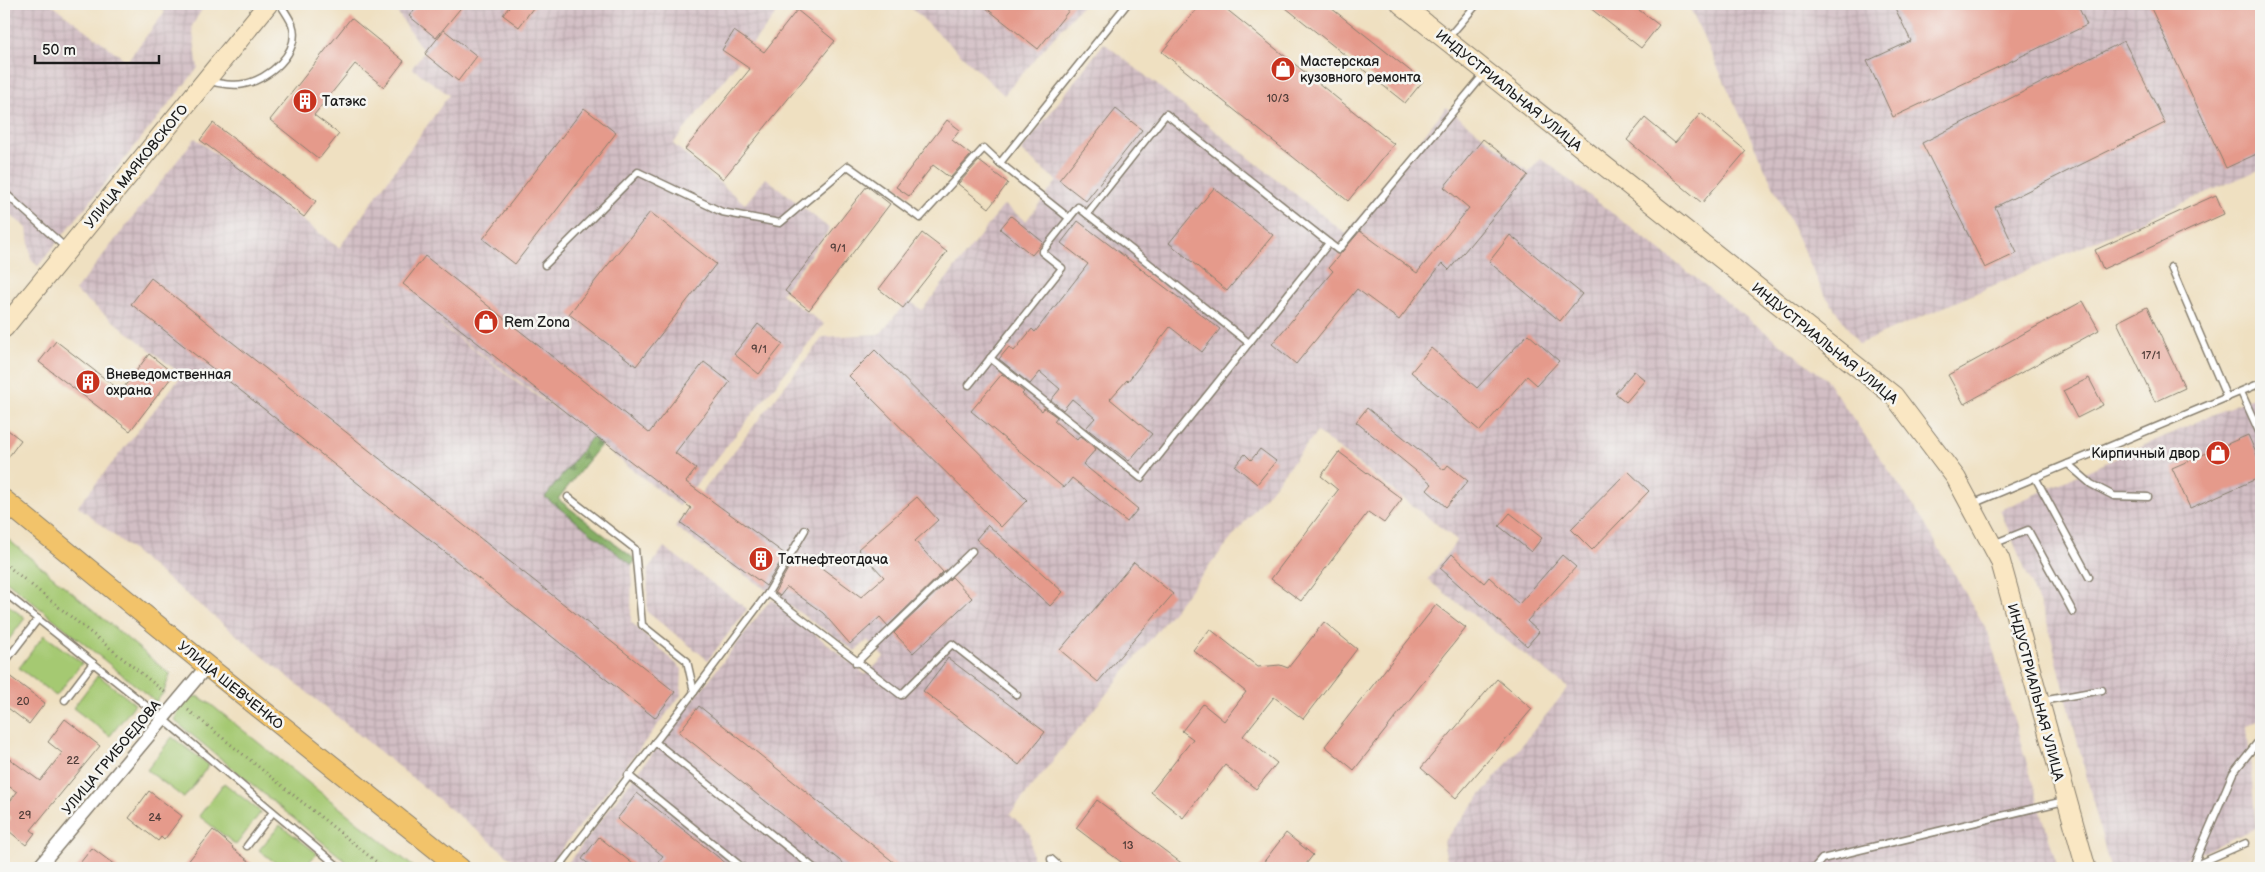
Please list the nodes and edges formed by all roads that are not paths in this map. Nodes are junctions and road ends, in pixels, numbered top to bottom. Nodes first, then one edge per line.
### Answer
1 (268, 4) edge
2 (280, 4) edge
3 (1127, 4) edge
4 (1401, 4) edge
5 (1477, 4) edge
6 (1446, 40) junction
7 (1486, 72) junction
8 (206, 80) junction
9 (1000, 163) junction
10 (4, 192) edge
11 (1086, 214) junction
12 (1069, 218) junction
13 (1328, 243) junction
14 (68, 250) junction
15 (545, 265) dead end
16 (2171, 267) dead end
17 (4, 328) edge
18 (1249, 343) junction
19 (990, 358) junction
20 (2261, 384) edge
21 (969, 385) dead end
22 (2241, 392) junction
23 (2227, 398) junction
24 (2261, 436) edge
25 (2068, 464) junction
26 (2035, 477) junction
27 (568, 496) dead end
28 (2148, 497) dead end
29 (4, 500) edge
30 (1970, 505) junction
31 (804, 530) dead end
32 (1991, 544) junction
33 (972, 551) dead end
34 (2089, 577) dead end
35 (4, 592) edge
36 (768, 593) junction
37 (2073, 612) dead end
38 (38, 619) junction
39 (8, 658) dead end
40 (856, 662) junction
41 (93, 663) junction
42 (207, 666) junction
43 (2102, 690) dead end
44 (694, 692) junction
45 (1017, 695) dead end
46 (65, 700) dead end
47 (2038, 702) junction
48 (163, 719) junction
49 (2261, 738) edge
50 (655, 742) junction
51 (628, 775) junction
52 (2066, 801) junction
53 (273, 812) junction
54 (2246, 843) dead end
55 (247, 846) dead end
56 (332, 862) junction
57 (2191, 867) edge
58 (38, 868) edge
59 (326, 868) edge
60 (340, 868) edge
61 (460, 868) edge
62 (558, 868) edge
63 (743, 868) edge
64 (814, 868) edge
65 (1054, 868) edge
66 (1061, 868) edge
67 (1814, 868) edge
68 (2086, 868) edge

1 - 8 street, УЛИЦА МАЯКОВСКОГО
2 - 8 lane
3 - 9 lane
4 - 6 street, ИНДУСТРИАЛЬНАЯ УЛИЦА
5 - 6 lane
6 - 7 street, ИНДУСТРИАЛЬНАЯ УЛИЦА
7 - 13 lane
7 - 30 street, ИНДУСТРИАЛЬНАЯ УЛИЦА
8 - 14 street, УЛИЦА МАЯКОВСКОГО
9 - 12 lane
9 - 15 lane
10 - 14 lane
11 - 12 lane
11 - 13 lane
11 - 18 lane
12 - 19 lane
13 - 18 lane
14 - 17 street, УЛИЦА МАЯКОВСКОГО
16 - 23 lane
18 - 19 lane
19 - 21 lane
20 - 22 lane
22 - 23 lane
22 - 24 lane
23 - 25 lane
25 - 26 lane
25 - 28 lane
26 - 30 lane
26 - 34 lane
27 - 44 lane
29 - 42 main road, УЛИЦА ШЕВЧЕНКО
30 - 32 street, ИНДУСТРИАЛЬНАЯ УЛИЦА
31 - 36 lane
32 - 37 lane
32 - 47 street, ИНДУСТРИАЛЬНАЯ УЛИЦА
33 - 40 lane
35 - 38 lane
36 - 40 lane
36 - 44 lane
38 - 39 lane
38 - 41 lane
40 - 45 lane
41 - 46 lane
41 - 48 lane
42 - 48 street, УЛИЦА ГРИБОЕДОВА
42 - 61 main road, УЛИЦА ШЕВЧЕНКО
43 - 47 lane
44 - 50 lane
47 - 52 street, ИНДУСТРИАЛЬНАЯ УЛИЦА
48 - 53 lane
48 - 58 street, УЛИЦА ГРИБОЕДОВА
49 - 57 lane
50 - 51 lane
50 - 64 lane
51 - 62 lane
51 - 63 lane
52 - 67 lane
52 - 68 street, ИНДУСТРИАЛЬНАЯ УЛИЦА
53 - 55 lane
53 - 56 lane
54 - 57 lane
56 - 59 lane
56 - 60 lane
65 - 66 lane

